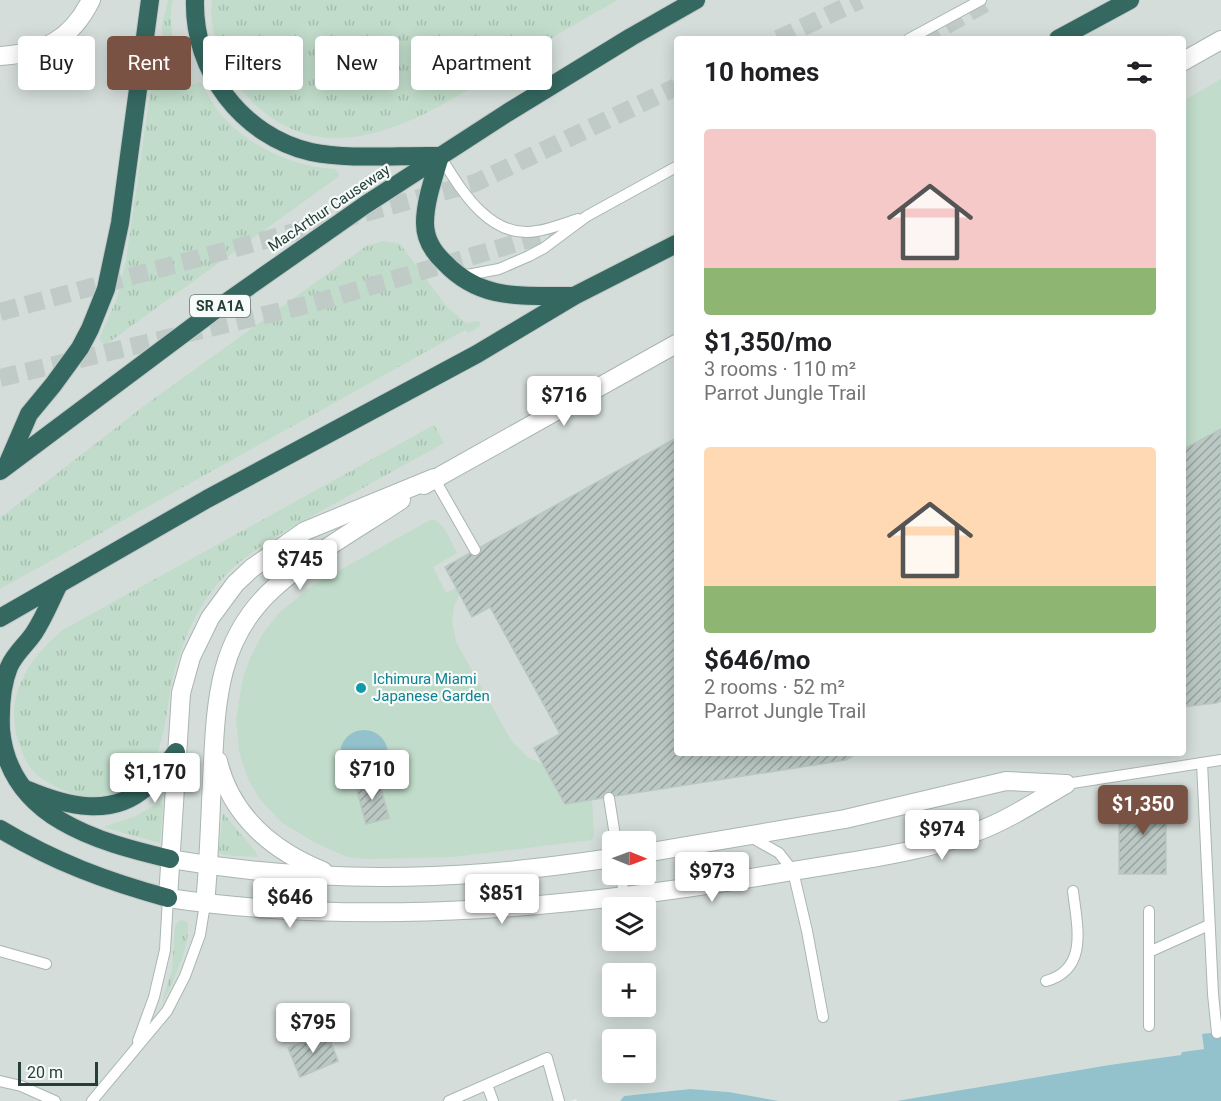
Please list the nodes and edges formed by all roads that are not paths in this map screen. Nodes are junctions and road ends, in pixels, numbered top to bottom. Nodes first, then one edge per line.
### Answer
1 (91, 0) edge
2 (150, 0) edge
3 (195, 0) edge
4 (696, 0) edge
5 (981, 0) edge
6 (1130, 0) edge
7 (915, 36) edge
8 (1064, 36) edge
9 (1221, 40) edge
10 (0, 56) edge
11 (1186, 60) edge
12 (440, 156) junction
13 (674, 168) edge
14 (587, 216) junction
15 (674, 245) edge
16 (459, 277) junction
17 (574, 296) junction
18 (674, 345) edge
19 (3, 468) edge
20 (434, 478) junction
21 (475, 550) dead end
22 (60, 584) junction
23 (0, 618) edge
24 (214, 742) junction
25 (176, 752) junction
26 (1221, 760) edge
27 (1202, 763) junction
28 (1066, 784) junction
29 (21, 787) junction
30 (609, 798) dead end
31 (0, 829) edge
32 (614, 831) edge
33 (747, 835) junction
34 (656, 851) edge
35 (170, 859) junction
36 (602, 859) edge
37 (208, 866) junction
38 (794, 871) junction
39 (336, 876) junction
40 (622, 885) edge
41 (1073, 891) dead end
42 (624, 896) junction
43 (168, 898) junction
44 (205, 904) junction
45 (1149, 911) dead end
46 (1209, 925) junction
47 (0, 951) edge
48 (1149, 952) junction
49 (46, 964) dead end
50 (1046, 981) dead end
51 (823, 1017) dead end
52 (1149, 1026) dead end
53 (1217, 1033) dead end
54 (135, 1050) junction
55 (0, 1081) edge
56 (487, 1085) junction
57 (55, 1101) edge
58 (92, 1101) edge
59 (449, 1101) edge
60 (493, 1101) edge
61 (559, 1101) edge

1 - 10 street
2 - 19 highway
3 - 12 highway
4 - 12 highway, MacArthur Causeway / SR A1A
5 - 7 lane
6 - 8 highway
9 - 11 street
12 - 14 lane
12 - 16 highway
12 - 19 highway, MacArthur Causeway / SR A1A
13 - 14 lane
14 - 16 lane
15 - 17 highway
16 - 17 highway
17 - 22 highway
18 - 20 street
20 - 21 lane
20 - 24 street
20 - 25 street
22 - 23 highway
22 - 29 highway
24 - 37 street
24 - 39 street
25 - 29 highway
25 - 35 street
26 - 27 lane
27 - 28 lane
27 - 46 lane
28 - 33 street
28 - 38 street
29 - 35 highway
30 - 32 lane
31 - 43 highway
33 - 34 street
33 - 38 lane
35 - 37 street
35 - 43 street
36 - 39 street
37 - 39 street
37 - 44 street
38 - 42 street
38 - 51 lane
40 - 42 lane
41 - 50 lane
42 - 44 street
43 - 44 street
43 - 54 lane
44 - 54 lane
45 - 48 lane
46 - 48 lane
46 - 53 lane
47 - 49 lane
48 - 52 lane
54 - 58 lane
55 - 57 lane
56 - 59 lane
56 - 60 lane
56 - 61 lane

